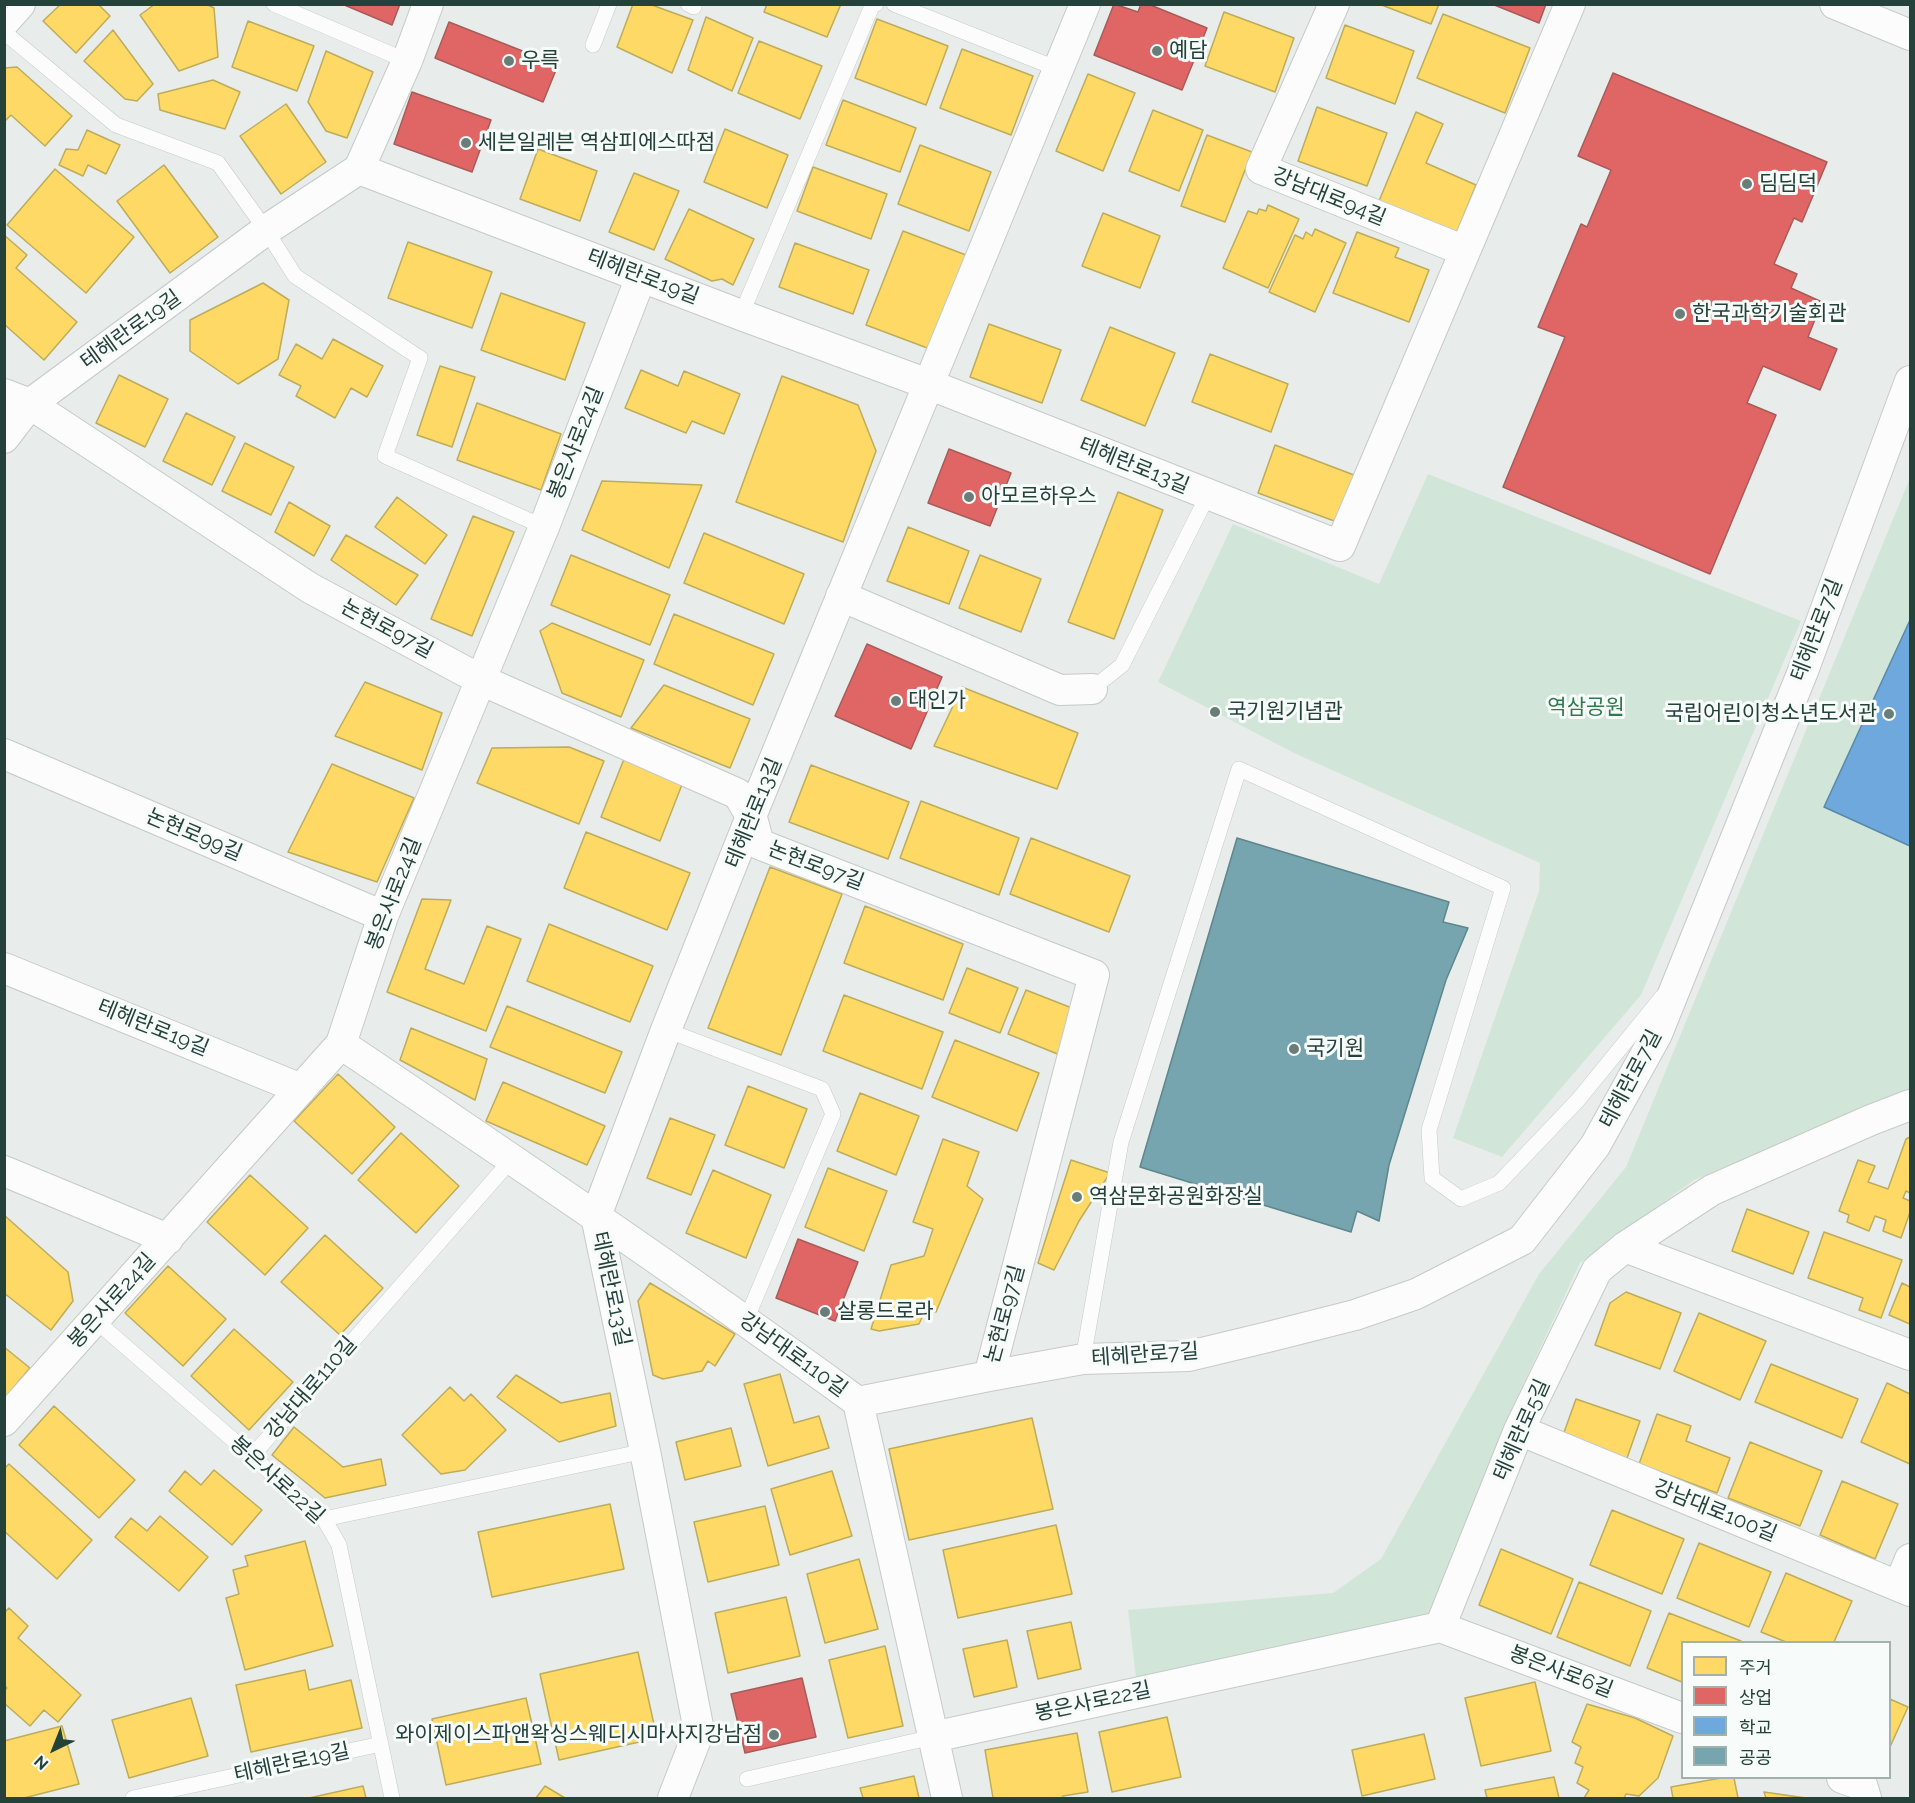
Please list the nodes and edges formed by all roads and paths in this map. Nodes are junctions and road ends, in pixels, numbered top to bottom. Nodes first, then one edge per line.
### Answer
1 (20, 4) edge
2 (274, 4) edge
3 (428, 4) edge
4 (609, 4) edge
5 (876, 4) edge
6 (894, 4) edge
7 (1084, 4) edge
8 (1334, 4) edge
9 (1570, 4) edge
10 (1835, 4) edge
11 (4, 22) edge
12 (4, 32) edge
13 (1911, 35) edge
14 (593, 45) dead end
15 (406, 61) junction
16 (1058, 69) junction
17 (359, 169) junction
18 (266, 230) junction
19 (1465, 251) junction
20 (641, 277) junction
21 (741, 315) junction
22 (1911, 381) edge
23 (928, 384) junction
24 (17, 399) edge
25 (4, 438) edge
26 (1208, 495) junction
27 (544, 526) junction
28 (841, 596) junction
29 (481, 680) junction
30 (1092, 689) joint
31 (4, 754) edge
32 (752, 818) junction
33 (383, 916) junction
34 (4, 968) edge
35 (1681, 974) junction
36 (666, 1030) junction
37 (341, 1044) junction
38 (301, 1089) junction
39 (1911, 1105) edge
40 (512, 1159) junction
41 (4, 1171) edge
42 (596, 1216) junction
43 (168, 1239) junction
44 (1625, 1247) junction
45 (95, 1320) junction
46 (746, 1320) junction
47 (1911, 1355) edge
48 (1083, 1359) junction
49 (989, 1376) junction
50 (858, 1402) junction
51 (4, 1421) edge
52 (1519, 1430) junction
53 (645, 1451) junction
54 (252, 1456) junction
55 (324, 1519) junction
56 (1907, 1579) edge
57 (1440, 1627) junction
58 (1681, 1717) edge
59 (933, 1737) junction
60 (381, 1744) junction
61 (747, 1779) dead end
62 (1845, 1779) edge
63 (133, 1798) edge
64 (392, 1798) edge
65 (673, 1798) edge
66 (947, 1798) edge
67 (1866, 1798) edge

1 - 11 street
2 - 15 lane
3 - 15 street
4 - 14 lane
5 - 21 lane
6 - 16 lane
7 - 16 street, 테헤란로13길
8 - 19 street, 강남대로94길
9 - 19 street
10 - 13 street
12 - 18 lane
15 - 17 street
16 - 23 street, 테헤란로13길
17 - 18 street, 테헤란로19길
17 - 20 street, 테헤란로19길
18 - 24 street, 테헤란로19길
18 - 27 lane
19 - 26 street, 테헤란로13길
20 - 21 street, 테헤란로19길
20 - 27 street, 봉은사로24길
21 - 23 street, 테헤란로19길
22 - 35 street, 테헤란로7길
23 - 26 street, 테헤란로13길
23 - 28 street, 테헤란로13길
24 - 25 street, 테헤란로19길
24 - 29 street, 논현로97길
26 - 30 lane
27 - 29 street, 봉은사로24길
28 - 30 street
28 - 32 street, 테헤란로13길
29 - 32 street, 논현로97길
29 - 33 street, 봉은사로24길
31 - 33 street, 논현로99길
32 - 36 street, 테헤란로13길
32 - 49 street, 논현로97길
33 - 37 street, 봉은사로24길
34 - 38 street, 테헤란로19길
35 - 48 street, 테헤란로7길
35 - 48 lane
36 - 42 street, 테헤란로13길
36 - 46 lane
37 - 38 street, 봉은사로24길
37 - 40 street, 강남대로110길
38 - 43 street, 봉은사로24길
39 - 44 street, 테헤란로5길
40 - 42 street, 강남대로110길
40 - 54 lane, 강남대로110길
41 - 43 street
42 - 46 street, 강남대로110길
42 - 53 street, 테헤란로13길
43 - 45 street, 봉은사로24길
44 - 47 street
44 - 52 street, 테헤란로5길
45 - 51 street, 봉은사로24길
45 - 54 lane, 봉은사로22길
46 - 50 street, 강남대로110길
48 - 49 street, 테헤란로7길
49 - 50 street, 논현로97길
50 - 59 street, 강남대로110길
52 - 56 street, 강남대로100길
52 - 57 street, 테헤란로5길
53 - 55 lane
53 - 65 street, 테헤란로13길
54 - 55 lane, 봉은사로22길
55 - 60 lane, 봉은사로22길
57 - 58 street, 봉은사로6길
57 - 59 street, 봉은사로22길
59 - 61 lane, 봉은사로22길
59 - 66 street, 강남대로110길
60 - 63 lane, 테헤란로19길
60 - 64 lane, 봉은사로22길
62 - 67 street

